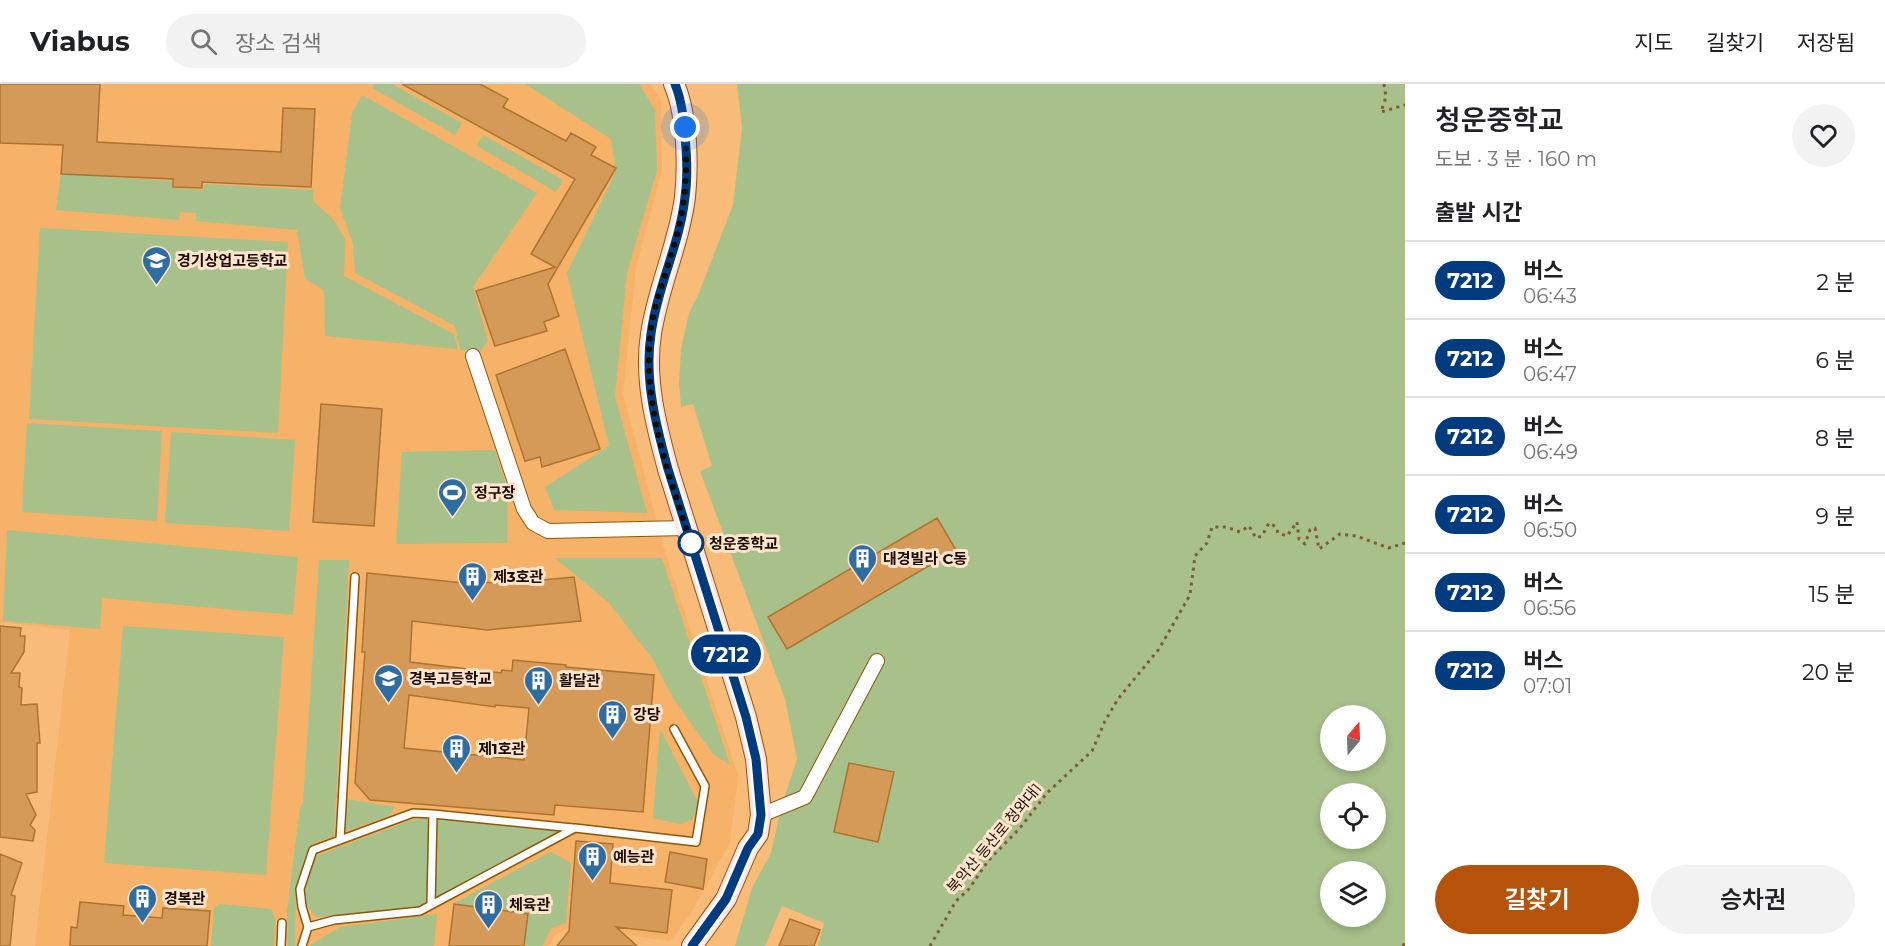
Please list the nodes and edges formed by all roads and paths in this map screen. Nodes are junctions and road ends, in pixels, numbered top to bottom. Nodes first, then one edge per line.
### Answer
1 (675, 84) edge
2 (1384, 84) edge
3 (1405, 105) edge
4 (472, 356) dead end
5 (686, 528) junction
6 (1405, 543) edge
7 (355, 577) dead end
8 (877, 661) dead end
9 (674, 729) dead end
10 (432, 814) junction
11 (761, 815) junction
12 (575, 828) junction
13 (340, 840) junction
14 (431, 905) junction
15 (282, 923) dead end
16 (308, 927) junction
17 (1405, 942) edge
18 (281, 946) edge
19 (302, 946) edge
20 (692, 946) edge
21 (930, 946) edge
22 (1403, 946) edge

1 - 5 street
2 - 3 path
4 - 5 street
5 - 11 street
6 - 21 path, 북악산 등산로 청와대1
7 - 13 lane
8 - 11 street
9 - 12 lane
10 - 12 lane
10 - 13 lane
10 - 14 lane
11 - 20 street
12 - 14 lane
13 - 16 lane
14 - 16 lane
15 - 18 lane
16 - 19 lane
17 - 22 path

